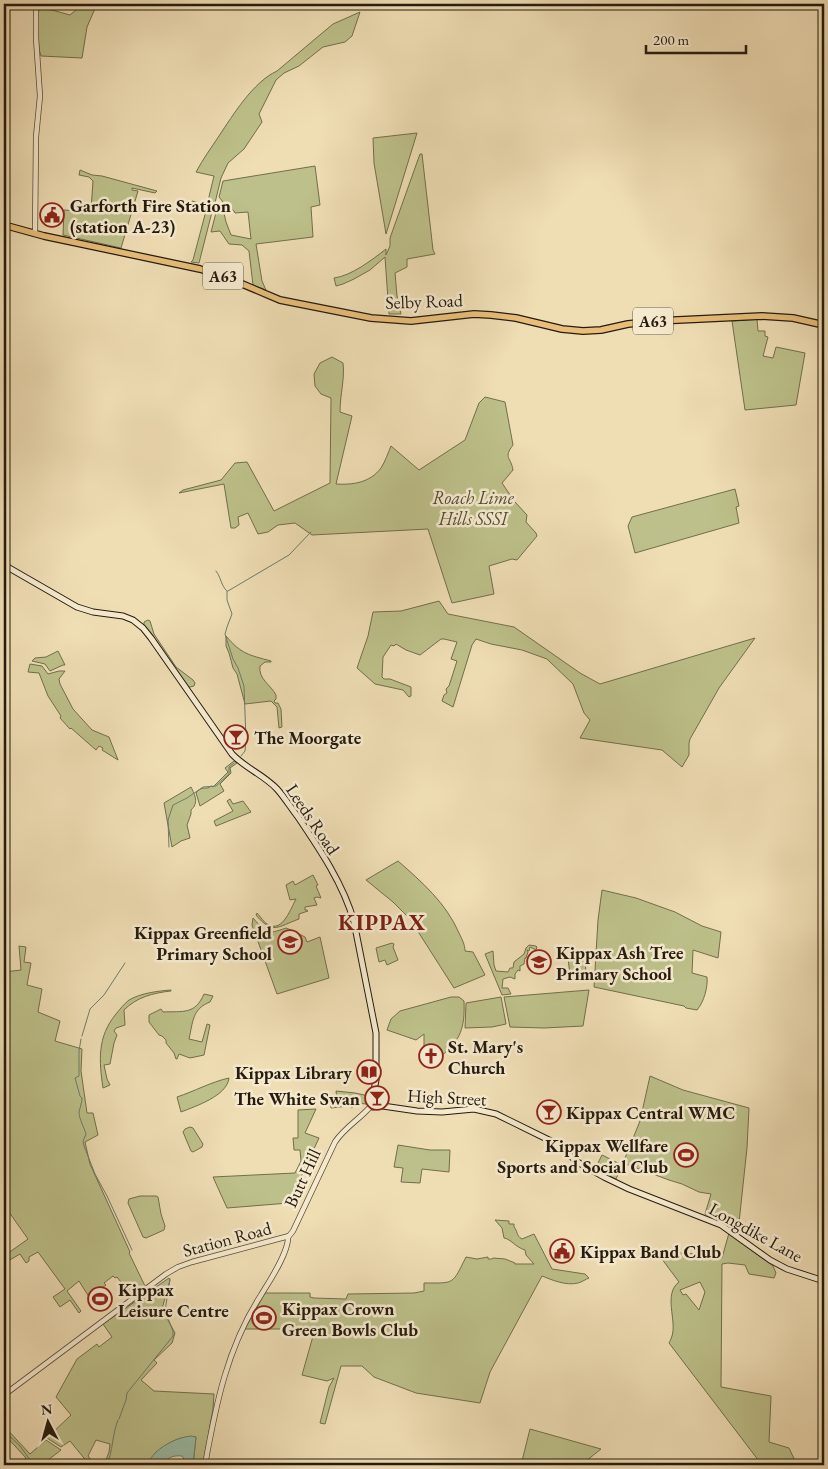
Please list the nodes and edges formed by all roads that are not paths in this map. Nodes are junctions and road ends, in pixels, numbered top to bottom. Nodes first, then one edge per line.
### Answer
1 (36, 4) edge
2 (4, 226) edge
3 (36, 234) junction
4 (824, 325) edge
5 (4, 565) edge
6 (373, 1105) junction
7 (591, 1170) joint
8 (288, 1236) junction
9 (824, 1281) edge
10 (4, 1395) edge
11 (205, 1465) edge

1 - 3 street
2 - 3 highway, Selby Road / A63
3 - 4 highway, Selby Road / A63
5 - 6 main road, Leeds Road
6 - 7 main road, High Street
6 - 8 street, Butt Hill
7 - 9 main road, Longdike Lane
8 - 10 street, Station Road
8 - 11 street, Butt Hill

